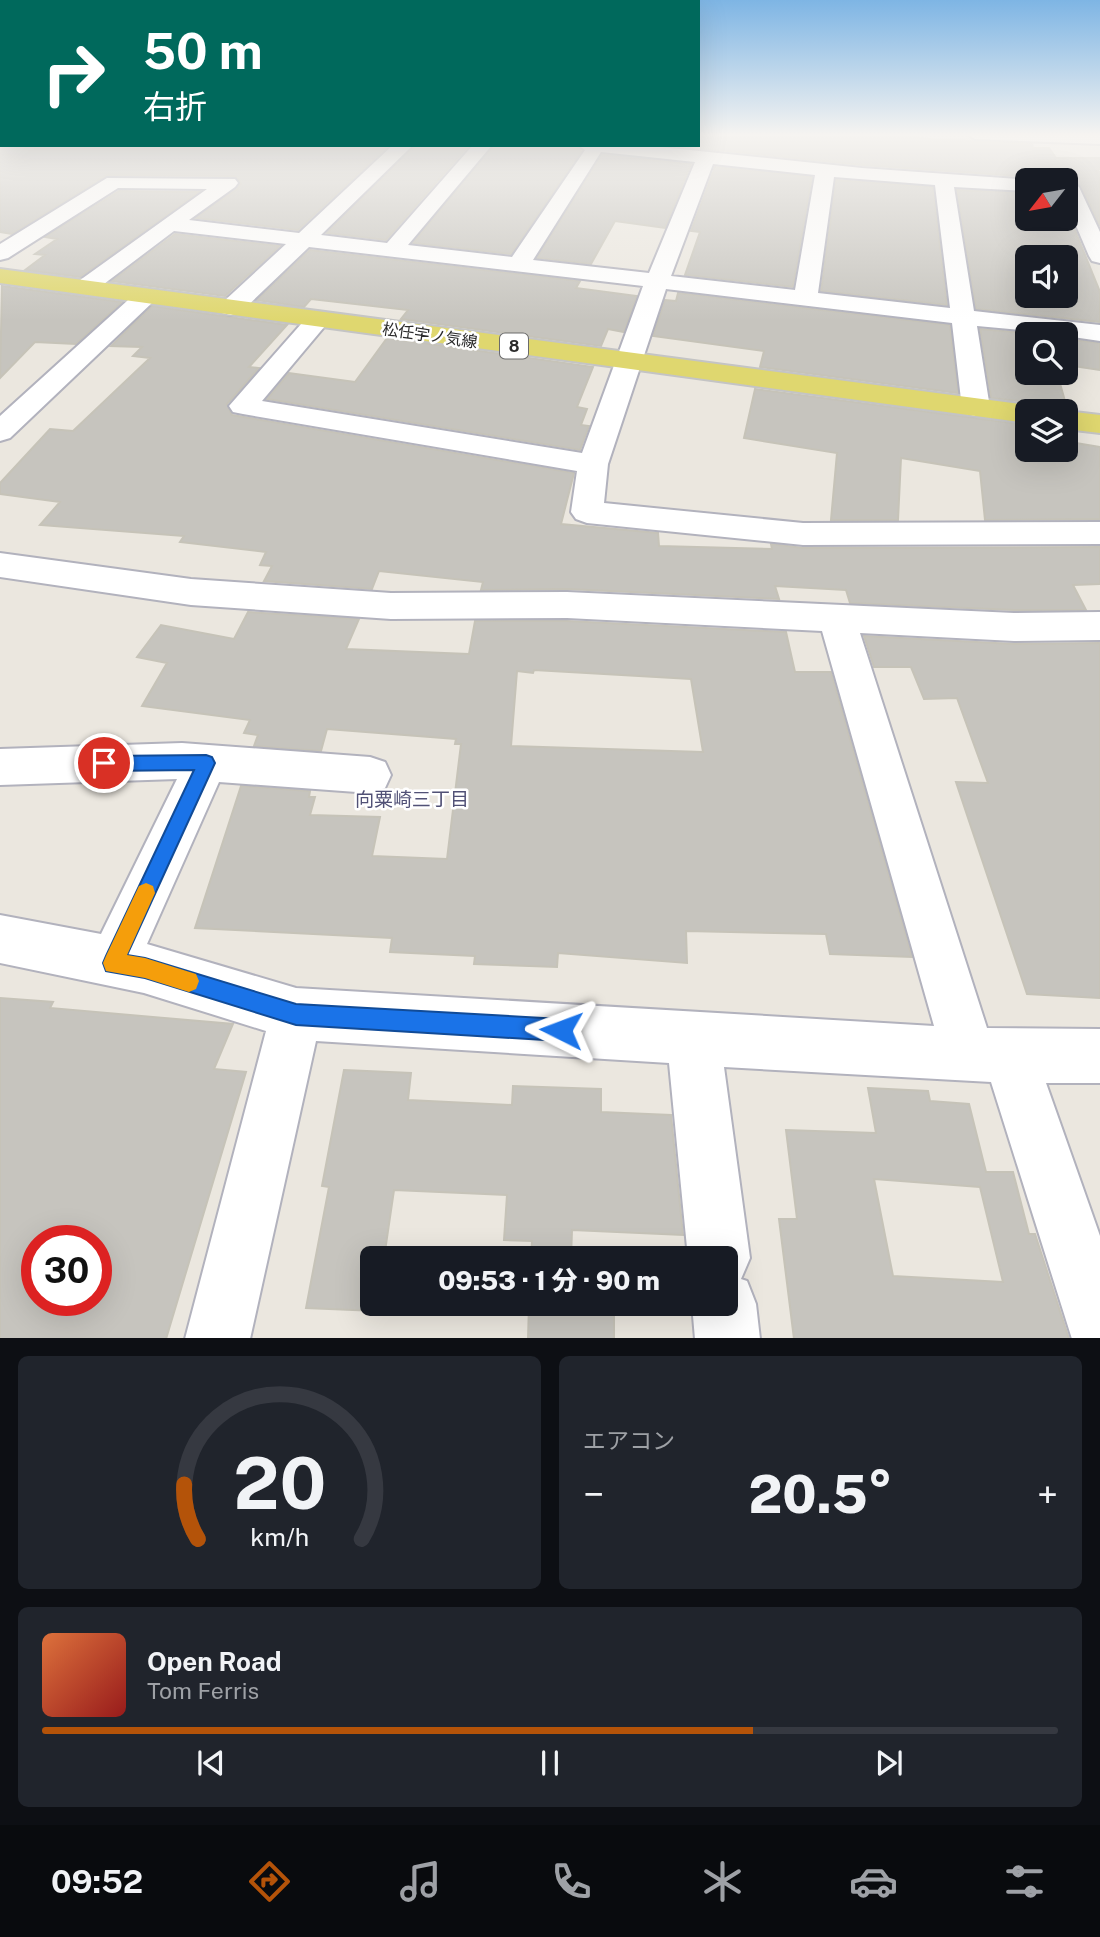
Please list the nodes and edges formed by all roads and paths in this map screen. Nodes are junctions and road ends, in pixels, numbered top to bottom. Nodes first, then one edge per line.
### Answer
1 (91, 196) edge
2 (209, 196) edge
3 (350, 196) edge
4 (438, 196) edge
5 (564, 196) edge
6 (691, 196) edge
7 (820, 196) edge
8 (946, 196) edge
9 (1078, 196) edge
10 (170, 224) junction
11 (307, 238) junction
12 (393, 249) junction
13 (0, 253) edge
14 (1100, 256) edge
15 (519, 264) junction
16 (0, 276) edge
17 (657, 281) junction
18 (84, 288) junction
19 (146, 296) junction
20 (805, 299) junction
21 (231, 308) junction
22 (964, 318) junction
23 (318, 320) junction
24 (1100, 333) edge
25 (631, 362) junction
26 (976, 408) junction
27 (1015, 413) edge
28 (1078, 421) edge
29 (1100, 424) edge
30 (0, 432) edge
31 (593, 464) junction
32 (1100, 533) edge
33 (0, 565) edge
34 (837, 618) junction
35 (1100, 626) edge
36 (206, 763) junction
37 (0, 766) edge
38 (370, 775) dead end
39 (1, 941) edge
40 (113, 963) junction
41 (296, 1014) junction
42 (693, 1037) junction
43 (989, 1054) junction
44 (1100, 1056) edge
45 (718, 1246) edge
46 (725, 1316) edge
47 (1100, 1328) edge
48 (217, 1338) edge
49 (728, 1338) edge

1 - 13 street
2 - 10 street
3 - 11 street
4 - 12 street
5 - 15 street
6 - 17 street
7 - 20 street
8 - 22 street
9 - 14 street
10 - 11 street
10 - 18 street
11 - 12 street
11 - 21 street
12 - 15 street
15 - 17 street
16 - 18 main road, 松任宇ノ気線 / 8
17 - 20 street
17 - 25 street
18 - 19 main road, 松任宇ノ気線 / 8
19 - 21 main road, 松任宇ノ気線 / 8
19 - 30 street
20 - 22 street
21 - 23 main road, 松任宇ノ気線 / 8
22 - 24 street
22 - 26 street
23 - 25 main road, 松任宇ノ気線 / 8
23 - 31 street
25 - 26 main road, 松任宇ノ気線 / 8
25 - 31 street
26 - 27 main road, 松任宇ノ気線 / 8
28 - 29 main road
31 - 32 street
33 - 34 street
34 - 35 street
34 - 43 street
36 - 37 street
36 - 38 street
36 - 40 street
39 - 40 street
40 - 41 street
41 - 42 street
41 - 48 street
42 - 43 street
42 - 45 street
43 - 44 street
43 - 47 street
46 - 49 street

